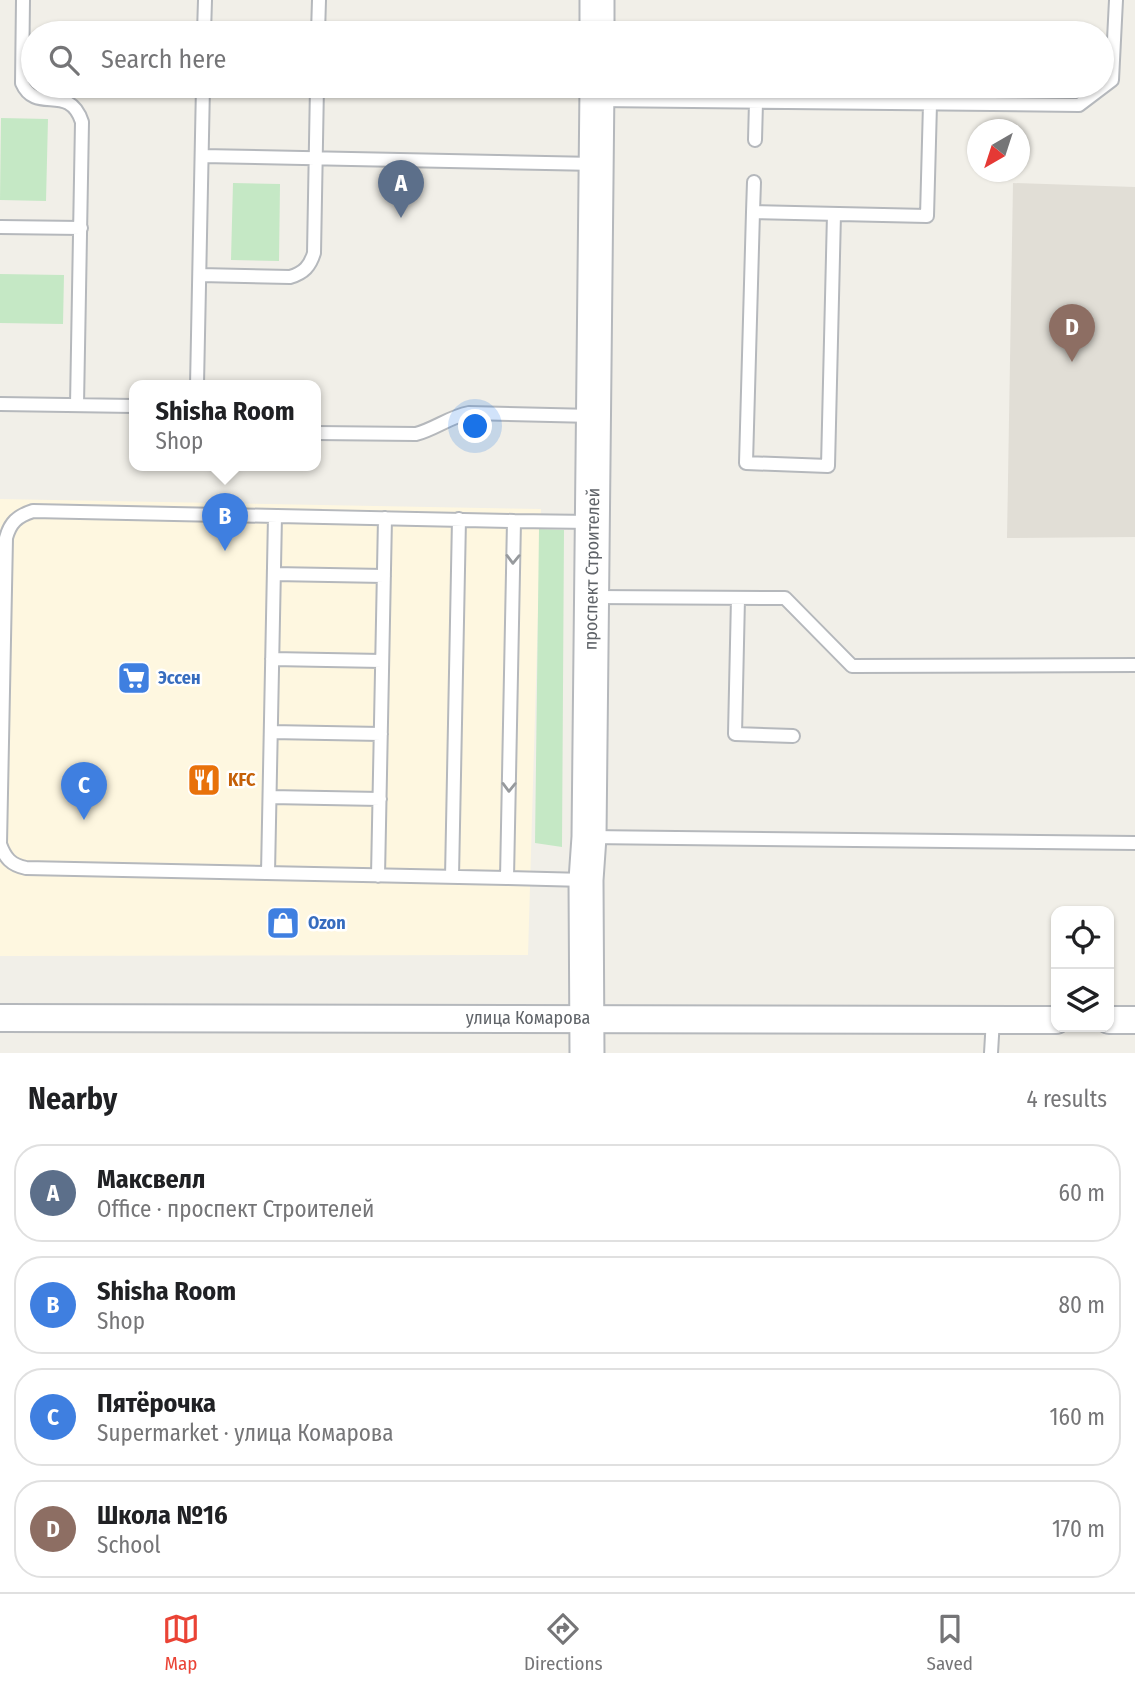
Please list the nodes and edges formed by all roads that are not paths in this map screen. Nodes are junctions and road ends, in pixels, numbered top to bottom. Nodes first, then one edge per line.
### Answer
1 (23, 0) edge
2 (205, 0) edge
3 (319, 0) edge
4 (597, 0) edge
5 (1115, 0) edge
6 (23, 21) edge
7 (204, 21) edge
8 (318, 21) edge
9 (597, 21) edge
10 (1114, 27) edge
11 (38, 98) edge
12 (203, 98) edge
13 (317, 98) edge
14 (596, 98) edge
15 (685, 98) edge
16 (1088, 98) edge
17 (756, 102) junction
18 (930, 104) junction
19 (755, 140) dead end
20 (202, 156) junction
21 (316, 158) junction
22 (596, 164) junction
23 (754, 182) dead end
24 (753, 212) junction
25 (834, 214) junction
26 (0, 226) edge
27 (81, 228) junction
28 (200, 275) junction
29 (197, 380) edge
30 (0, 404) edge
31 (77, 405) junction
32 (129, 406) edge
33 (593, 416) junction
34 (321, 433) edge
35 (275, 516) junction
36 (385, 518) junction
37 (459, 519) junction
38 (514, 521) junction
39 (592, 522) junction
40 (274, 574) junction
41 (384, 576) junction
42 (592, 597) junction
43 (738, 598) junction
44 (272, 659) junction
45 (382, 661) junction
46 (1135, 665) edge
47 (271, 732) junction
48 (381, 734) junction
49 (793, 736) dead end
50 (270, 797) junction
51 (380, 799) junction
52 (589, 837) junction
53 (1135, 843) edge
54 (268, 873) junction
55 (378, 876) junction
56 (452, 877) junction
57 (507, 878) junction
58 (586, 880) junction
59 (0, 1018) edge
60 (587, 1018) junction
61 (993, 1019) junction
62 (1051, 1020) edge
63 (1114, 1020) edge
64 (1135, 1020) edge
65 (587, 1053) edge
66 (991, 1053) edge

1 - 6 lane
2 - 7 lane
3 - 8 lane
4 - 9 street
5 - 10 lane
11 - 27 lane
12 - 20 lane
13 - 21 lane
14 - 22 street, проспект Строителей
15 - 17 lane
16 - 18 lane
17 - 18 lane
17 - 19 lane
18 - 25 lane
20 - 21 lane
20 - 28 lane
21 - 22 lane
21 - 28 lane
22 - 33 street, проспект Строителей
23 - 24 lane
24 - 25 lane
24 - 25 lane
26 - 27 lane
27 - 31 lane
28 - 29 lane
30 - 31 lane
31 - 32 lane
33 - 34 lane
33 - 39 street, проспект Строителей
35 - 36 lane
35 - 40 lane
35 - 54 lane
36 - 37 lane
36 - 41 lane
37 - 38 lane
37 - 56 lane
38 - 39 lane
38 -> 57 lane
39 - 42 street, проспект Строителей
40 - 41 lane
40 - 44 lane
41 - 45 lane
42 - 43 lane
42 - 52 street, проспект Строителей
43 - 46 lane
43 - 49 lane
44 - 45 lane
44 - 47 lane
45 - 48 lane
47 - 48 lane
47 - 50 lane
48 - 51 lane
50 - 51 lane
50 - 54 lane
51 - 55 lane
52 - 53 lane
52 - 58 street, проспект Строителей
54 - 55 lane
55 - 56 lane
56 - 57 lane
57 - 58 lane
58 - 60 street, проспект Строителей
59 - 60 street, улица Комарова
60 - 61 street, улица Комарова
60 - 65 street, проспект Строителей
61 - 62 street, улица Комарова
61 - 66 lane
63 - 64 street

